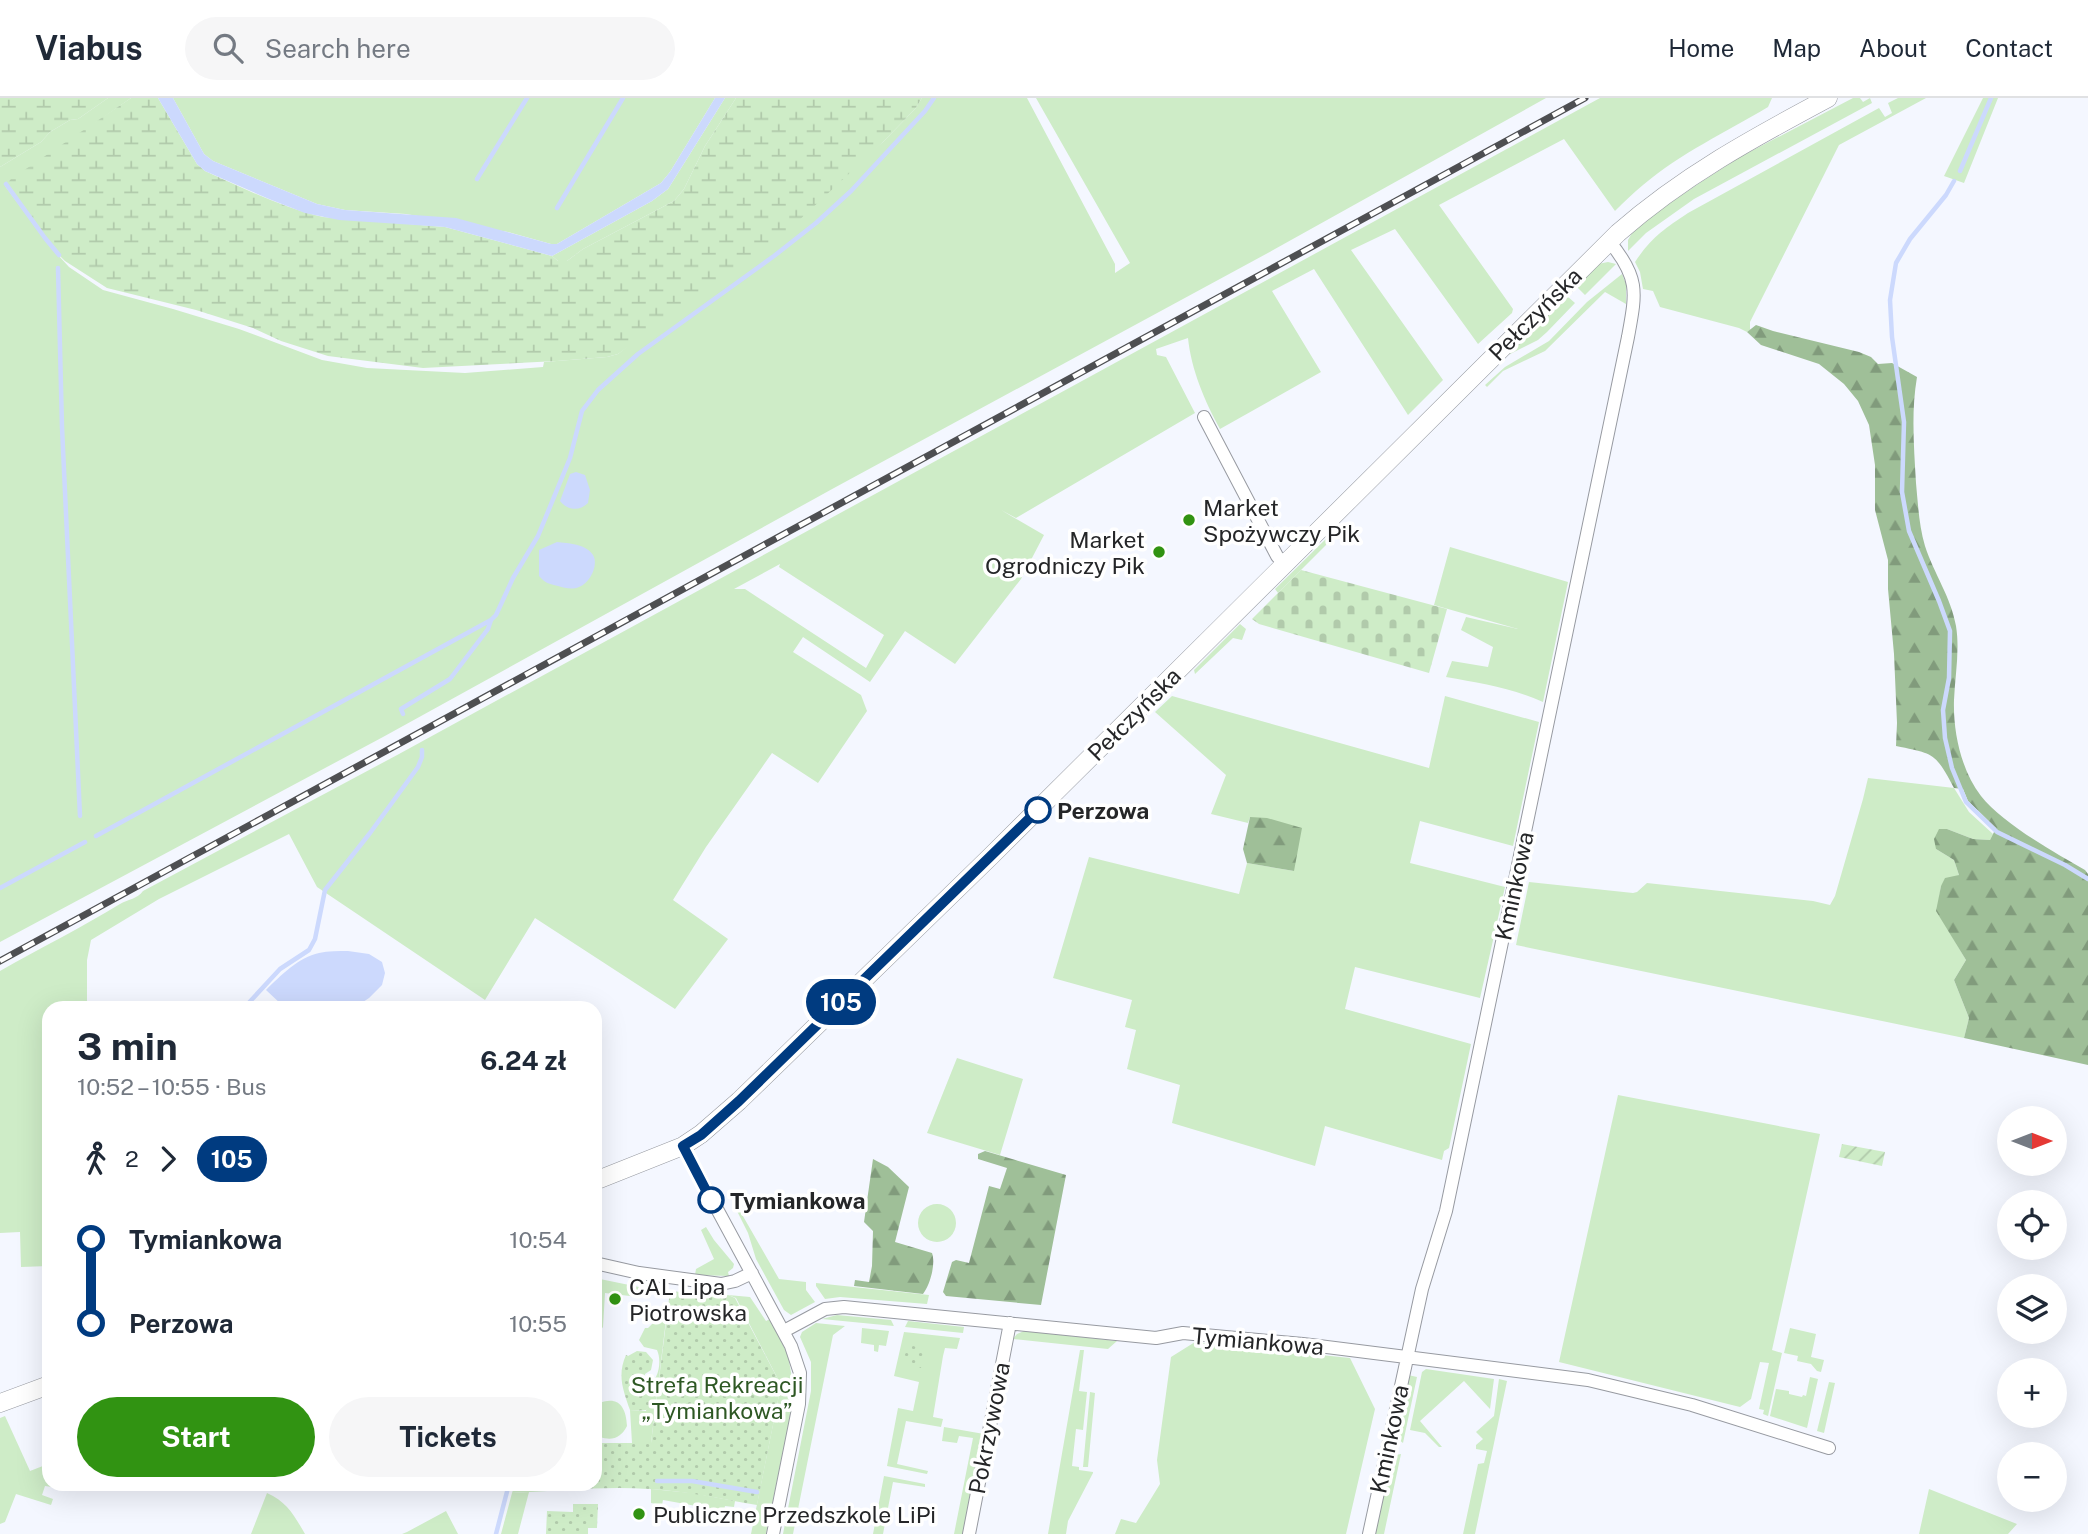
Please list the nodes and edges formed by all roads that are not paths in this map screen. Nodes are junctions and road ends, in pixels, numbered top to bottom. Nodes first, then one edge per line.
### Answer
1 (1828, 98) edge
2 (1609, 242) junction
3 (1204, 418) dead end
4 (1285, 565) junction
5 (683, 1146) junction
6 (602, 1178) edge
7 (602, 1265) edge
8 (752, 1273) junction
9 (1010, 1323) junction
10 (784, 1331) junction
11 (1407, 1356) junction
12 (42, 1388) edge
13 (0, 1404) edge
14 (1829, 1448) dead end
15 (772, 1534) edge
16 (969, 1534) edge
17 (1369, 1534) edge

1 - 2 main road, Pełczyńska
2 - 4 main road, Pełczyńska
2 - 11 street, Kminkowa
3 - 4 street
4 - 5 main road, Pełczyńska
5 - 6 main road, Pełczyńska
5 - 8 street
7 - 8 street
8 - 10 street
9 - 10 street, Tymiankowa
9 - 11 street, Tymiankowa
9 - 16 street, Pokrzywowa
10 - 15 street
11 - 14 street, Tymiankowa
11 - 17 street, Kminkowa
12 - 13 main road

